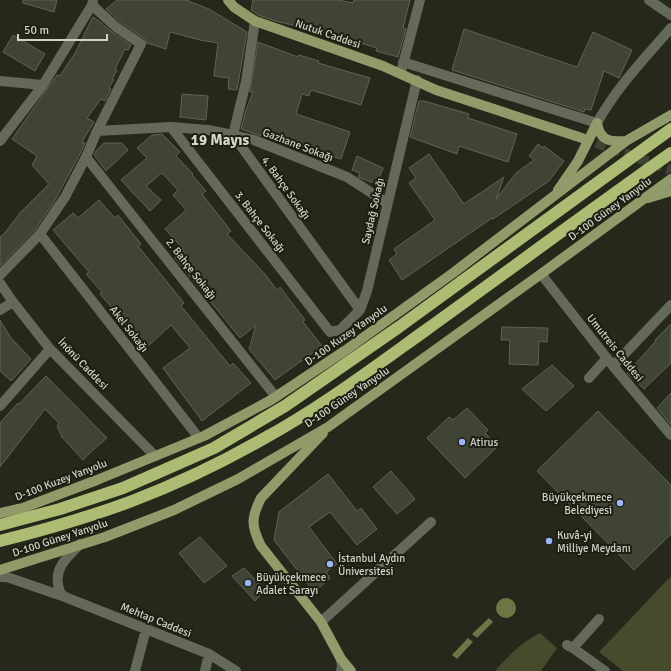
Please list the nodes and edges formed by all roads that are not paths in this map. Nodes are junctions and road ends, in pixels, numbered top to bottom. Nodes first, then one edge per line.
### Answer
1 (420, 0) edge
2 (649, 0) edge
3 (93, 3) edge
4 (231, 3) edge
5 (671, 15) edge
6 (255, 21) junction
7 (671, 28) edge
8 (403, 62) junction
9 (401, 74) junction
10 (417, 80) junction
11 (0, 81) edge
12 (43, 85) junction
13 (671, 115) edge
14 (597, 123) junction
15 (171, 127) junction
16 (671, 129) edge
17 (97, 132) junction
18 (233, 135) junction
19 (582, 135) tunnel mouth
20 (0, 141) edge
21 (626, 141) junction
22 (671, 153) edge
23 (86, 157) junction
24 (671, 179) edge
25 (671, 191) edge
26 (552, 198) junction
27 (642, 200) junction
28 (387, 203) junction
29 (40, 234) junction
30 (541, 274) junction
31 (0, 275) edge
32 (0, 283) edge
33 (13, 302) junction
34 (671, 305) edge
35 (0, 310) edge
36 (360, 310) junction
37 (330, 332) joint
38 (50, 349) junction
39 (610, 362) junction
40 (589, 378) dead end
41 (276, 397) junction
42 (0, 406) edge
43 (328, 427) junction
44 (671, 435) edge
45 (199, 438) junction
46 (155, 456) junction
47 (0, 513) edge
48 (431, 522) dead end
49 (0, 525) edge
50 (0, 541) edge
51 (80, 544) junction
52 (0, 570) edge
53 (0, 577) edge
54 (65, 597) junction
55 (599, 618) dead end
56 (321, 622) junction
57 (146, 629) junction
58 (209, 654) junction
59 (341, 659) junction
60 (135, 671) edge
61 (205, 671) edge
62 (236, 671) edge
63 (341, 671) edge
64 (351, 671) edge
65 (605, 671) edge

1 - 8 street
2 - 5 street
3 - 12 street
3 - 17 street
4 - 6 main road, Nutuk Caddesi
6 - 9 main road, Nutuk Caddesi
6 - 18 street
7 - 14 street
8 - 9 street
8 - 14 street
9 - 10 main road, Nutuk Caddesi
10 - 19 main road, Nutuk Caddesi
10 - 28 street, Saydağ Sokağı
11 - 12 street
12 - 20 street
13 - 21 main road, D-100 Kuzey Yanyolu
14 - 21 main road
14 - 26 main road
15 - 17 street, Gazhane Sokağı
15 - 18 street, Gazhane Sokağı
15 - 37 street, 3. Bahçe Sokağı
16 - 49 highway
17 - 23 street
18 - 28 street, Gazhane Sokağı
18 - 36 street, 4. Bahçe Sokağı
21 - 26 main road, D-100 Kuzey Yanyolu
22 - 50 highway
23 - 29 street
23 - 41 street, 2. Bahçe Sokağı
24 - 27 main road, D-100 Güney Yanyolu
25 - 27 main road
26 - 41 main road, D-100 Kuzey Yanyolu
27 - 30 main road, D-100 Güney Yanyolu
28 - 36 street, Saydağ Sokağı
29 - 31 street
29 - 45 street, Akel Sokağı
30 - 39 street, Umutreis Caddesi
30 - 43 main road, D-100 Güney Yanyolu
32 - 33 street, İnönü Caddesi
33 - 35 street
33 - 38 street, İnönü Caddesi
34 - 39 street
36 - 37 street, Saydağ Sokağı
38 - 42 street
38 - 46 street, İnönü Caddesi
39 - 40 street
39 - 44 street, Umutreis Caddesi
41 - 45 main road, D-100 Kuzey Yanyolu
43 - 51 main road, D-100 Güney Yanyolu
43 - 56 main road
45 - 46 main road, D-100 Kuzey Yanyolu
46 - 47 main road, D-100 Kuzey Yanyolu
48 - 56 street
51 - 52 main road, D-100 Güney Yanyolu
51 - 54 street
53 - 54 street, Mehtap Caddesi
54 - 57 street, Mehtap Caddesi
55 - 65 street
56 - 59 main road
57 - 58 street, Mehtap Caddesi
57 - 60 street
58 - 61 street
58 - 62 street, Mehtap Caddesi
59 - 63 street
59 - 64 main road

